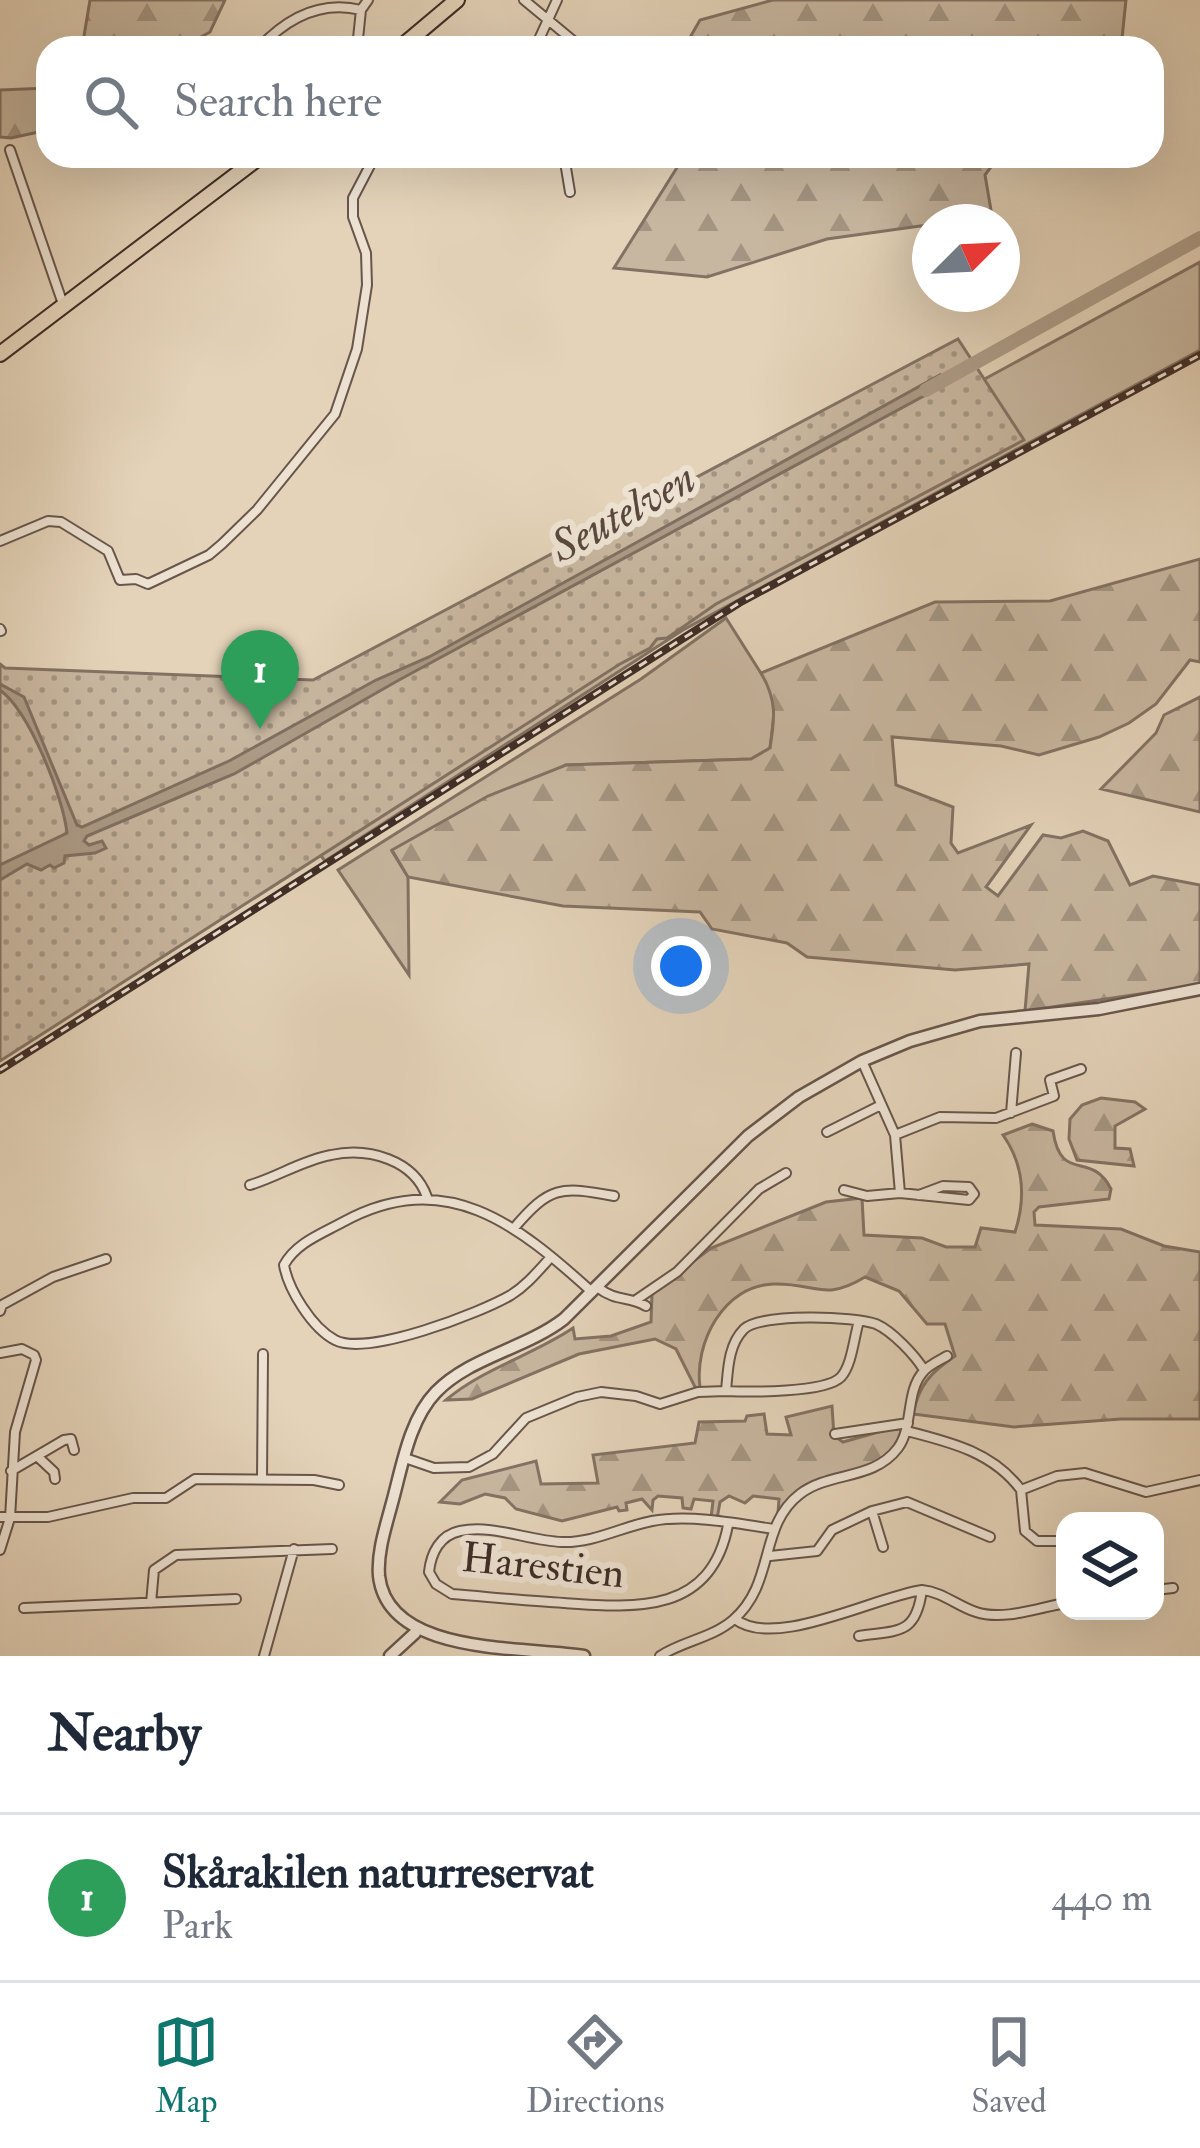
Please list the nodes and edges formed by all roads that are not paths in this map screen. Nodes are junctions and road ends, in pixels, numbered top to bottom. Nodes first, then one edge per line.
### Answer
1 (368, 0) edge
2 (457, 0) edge
3 (524, 0) edge
4 (557, 0) edge
5 (361, 10) junction
6 (549, 23) junction
7 (271, 36) edge
8 (358, 36) edge
9 (414, 36) edge
10 (542, 36) edge
11 (566, 36) edge
12 (10, 150) dead end
13 (246, 168) edge
14 (369, 168) edge
15 (566, 168) edge
16 (570, 192) dead end
17 (64, 308) junction
18 (0, 354) edge
19 (0, 541) edge
20 (1200, 989) edge
21 (1016, 1053) dead end
22 (862, 1061) junction
23 (1081, 1069) dead end
24 (881, 1105) junction
25 (1011, 1113) junction
26 (827, 1132) dead end
27 (895, 1135) junction
28 (786, 1173) dead end
29 (250, 1184) dead end
30 (844, 1190) dead end
31 (899, 1193) junction
32 (919, 1195) junction
33 (614, 1196) dead end
34 (427, 1197) junction
35 (514, 1228) junction
36 (551, 1257) junction
37 (106, 1258) dead end
38 (595, 1289) junction
39 (636, 1300) junction
40 (646, 1306) dead end
41 (0, 1311) edge
42 (859, 1322) junction
43 (1, 1351) edge
44 (263, 1354) dead end
45 (947, 1356) dead end
46 (924, 1370) junction
47 (726, 1391) junction
48 (907, 1427) junction
49 (836, 1434) dead end
50 (74, 1450) dead end
51 (38, 1457) junction
52 (405, 1458) junction
53 (11, 1471) junction
54 (55, 1479) dead end
55 (262, 1479) junction
56 (1200, 1480) edge
57 (339, 1485) dead end
58 (1021, 1490) junction
59 (872, 1511) junction
60 (5, 1518) edge
61 (728, 1525) junction
62 (772, 1529) junction
63 (990, 1537) dead end
64 (1056, 1541) edge
65 (883, 1547) dead end
66 (332, 1549) dead end
67 (0, 1550) edge
68 (294, 1550) junction
69 (770, 1556) junction
70 (1173, 1588) dead end
71 (1164, 1589) edge
72 (922, 1590) junction
73 (236, 1599) dead end
74 (151, 1603) junction
75 (1056, 1605) edge
76 (24, 1608) dead end
77 (735, 1619) junction
78 (415, 1633) junction
79 (859, 1636) dead end
80 (264, 1656) edge
81 (390, 1656) edge
82 (584, 1656) edge
83 (660, 1656) edge

1 - 5 street
2 - 9 highway
3 - 6 street
4 - 6 street
5 - 7 street
5 - 8 street
6 - 10 street
6 - 11 street
12 - 17 street
13 - 17 highway
14 - 19 street
15 - 16 street
17 - 18 highway
20 - 22 street
21 - 25 street
22 - 24 street
22 - 38 street
23 - 25 street
24 - 26 street
24 - 27 street
25 - 27 street
27 - 31 street
28 - 39 street
29 - 34 street
30 - 31 street
31 - 32 street
32 - 32 street
33 - 35 street
34 - 35 street
34 - 36 street
35 - 36 street
36 - 38 street
37 - 41 street
38 - 39 street
38 - 52 street
39 - 40 street
42 - 46 street
42 - 47 street
42 - 47 street
43 - 53 street
44 - 55 street
45 - 46 street
46 - 48 street
47 - 52 street
48 - 49 street
48 - 58 street
48 - 62 street
50 - 51 street
51 - 53 street
51 - 54 street
52 - 78 street
53 - 60 street
55 - 57 street
55 - 60 street
56 - 58 street
58 - 64 street
59 - 63 street
59 - 65 street
59 - 69 street
60 - 67 street
61 - 61 street, Harestien
61 - 62 street, Harestien
62 - 69 street
66 - 68 street
68 - 74 street
68 - 80 street
69 - 77 street
70 - 71 street
72 - 75 street
72 - 77 street
72 - 79 street
73 - 74 street
74 - 76 street
77 - 83 street
78 - 81 street
78 - 82 street

